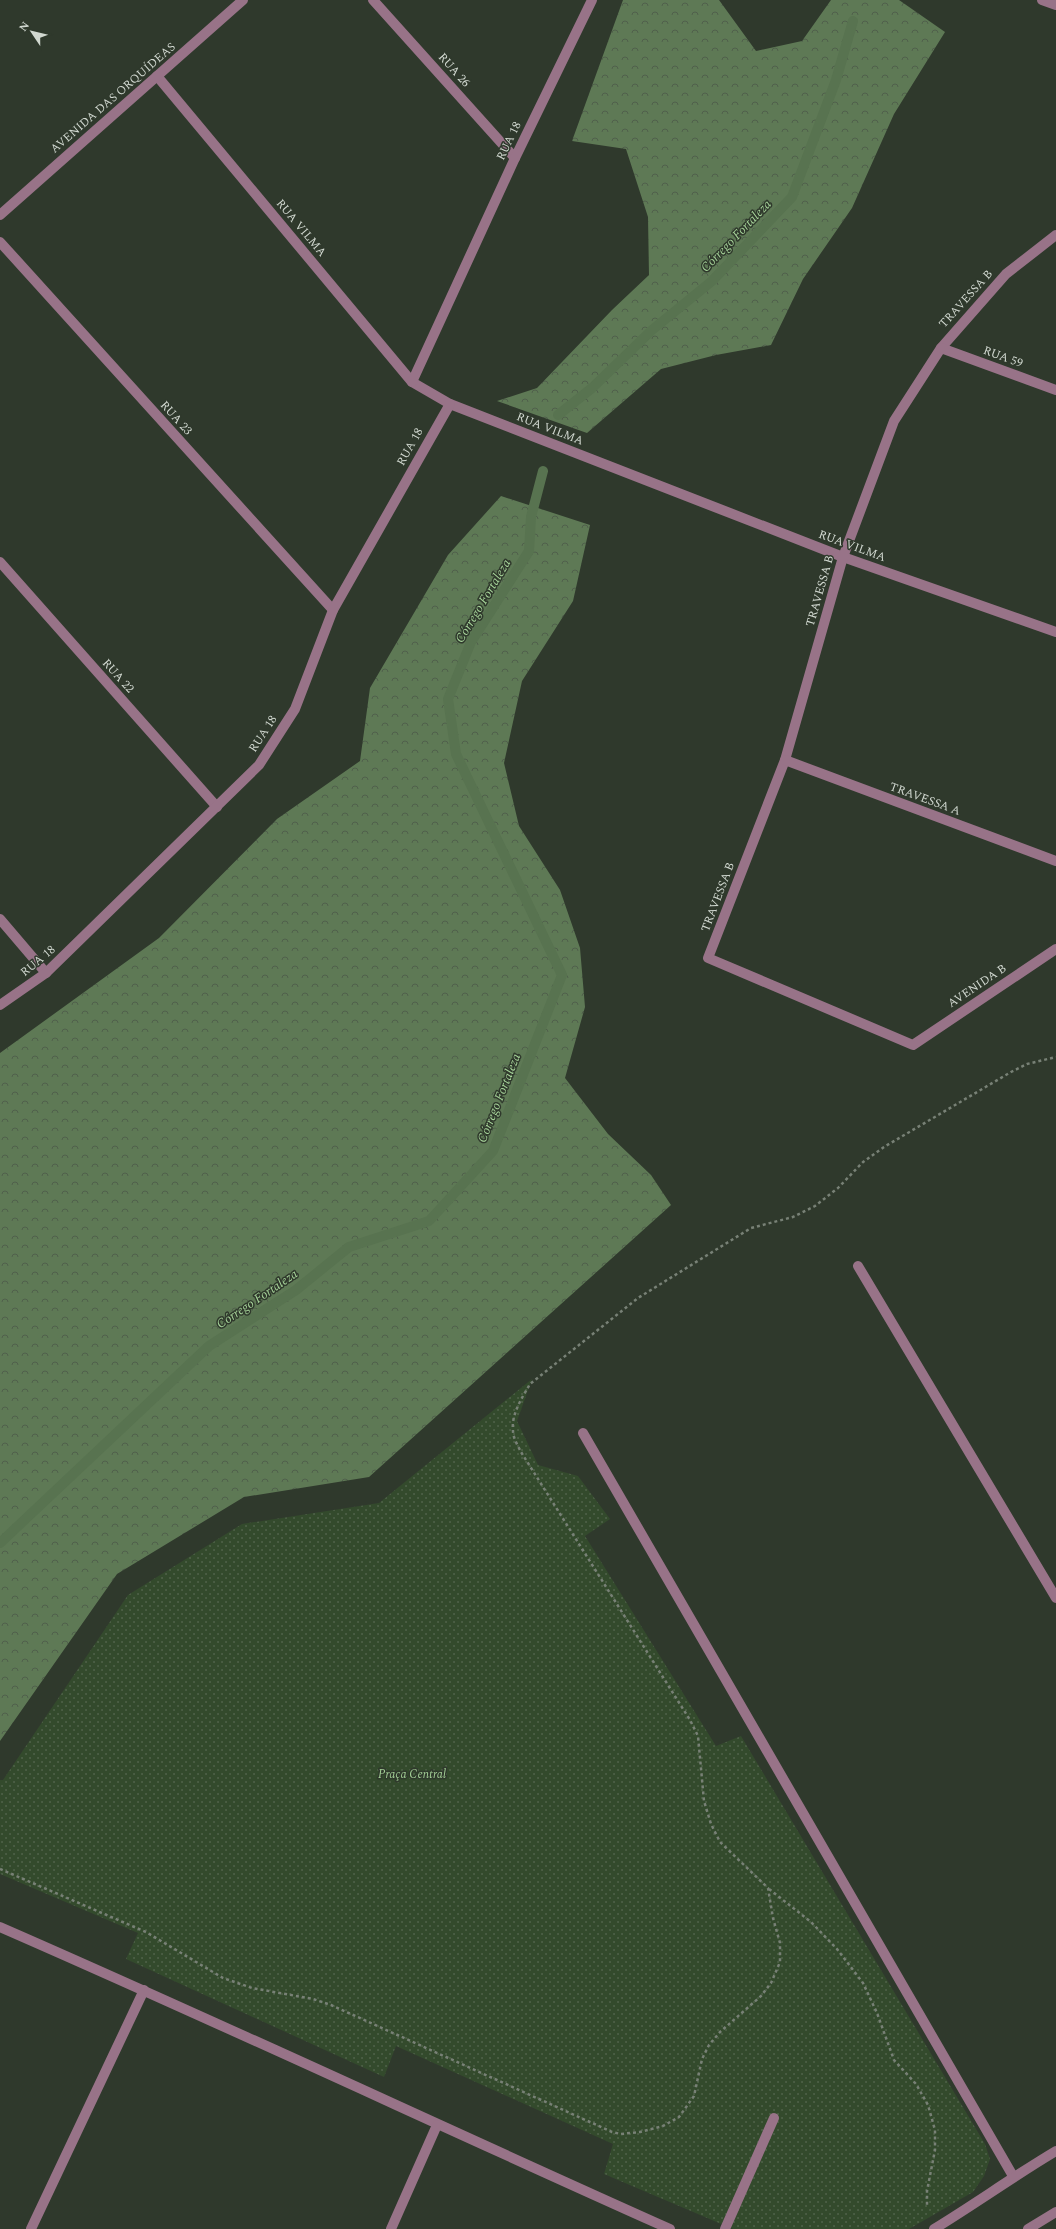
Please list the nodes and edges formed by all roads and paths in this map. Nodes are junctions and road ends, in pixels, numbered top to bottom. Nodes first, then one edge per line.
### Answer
1 (243, 0) edge
2 (373, 0) edge
3 (592, 0) edge
4 (1042, 0) edge
5 (1056, 5) edge
6 (157, 76) junction
7 (515, 158) junction
8 (0, 215) edge
9 (1056, 234) edge
10 (0, 242) edge
11 (941, 348) junction
12 (412, 382) junction
13 (1056, 390) edge
14 (450, 404) junction
15 (843, 557) junction
16 (0, 562) edge
17 (333, 610) junction
18 (1056, 632) edge
19 (785, 760) junction
20 (217, 807) junction
21 (1056, 861) edge
22 (0, 919) edge
23 (1056, 949) edge
24 (46, 973) junction
25 (0, 1005) edge
26 (913, 1045) joint
27 (1056, 1057) edge
28 (858, 1266) dead end
29 (584, 1433) dead end
30 (1056, 1598) edge
31 (0, 1869) edge
32 (768, 1888) junction
33 (0, 1927) edge
34 (144, 1990) junction
35 (774, 2118) dead end
36 (437, 2125) junction
37 (1056, 2152) edge
38 (1013, 2176) junction
39 (1056, 2212) edge
40 (935, 2228) edge
41 (1034, 2228) edge
42 (31, 2229) edge
43 (391, 2229) edge
44 (670, 2229) edge
45 (725, 2229) edge

1 - 6 street, AVENIDA DAS ORQUÍDEAS
2 - 7 street, RUA 26
3 - 7 street, RUA 18
4 - 5 street
6 - 8 street, AVENIDA DAS ORQUÍDEAS
6 - 12 street, RUA VILMA
7 - 12 street, RUA 18
9 - 11 street, TRAVESSA B
10 - 17 street, RUA 23
11 - 13 street, RUA 59
11 - 15 street, TRAVESSA B
12 - 14 street, RUA VILMA
14 - 15 street, RUA VILMA
14 - 17 street, RUA 18
15 - 18 street, RUA VILMA
15 - 19 street, TRAVESSA B
16 - 20 street, RUA 22
17 - 20 street, RUA 18
19 - 21 street, TRAVESSA A
19 - 26 street, TRAVESSA B
20 - 24 street, RUA 18
22 - 24 street
23 - 26 street, AVENIDA B
24 - 25 street, RUA 18
27 - 32 path
28 - 30 street
29 - 38 street
31 - 32 path
32 - 40 path
33 - 34 street
34 - 36 street
34 - 42 street
35 - 45 street
36 - 43 street
36 - 44 street
37 - 38 street
38 - 40 street
39 - 41 street

